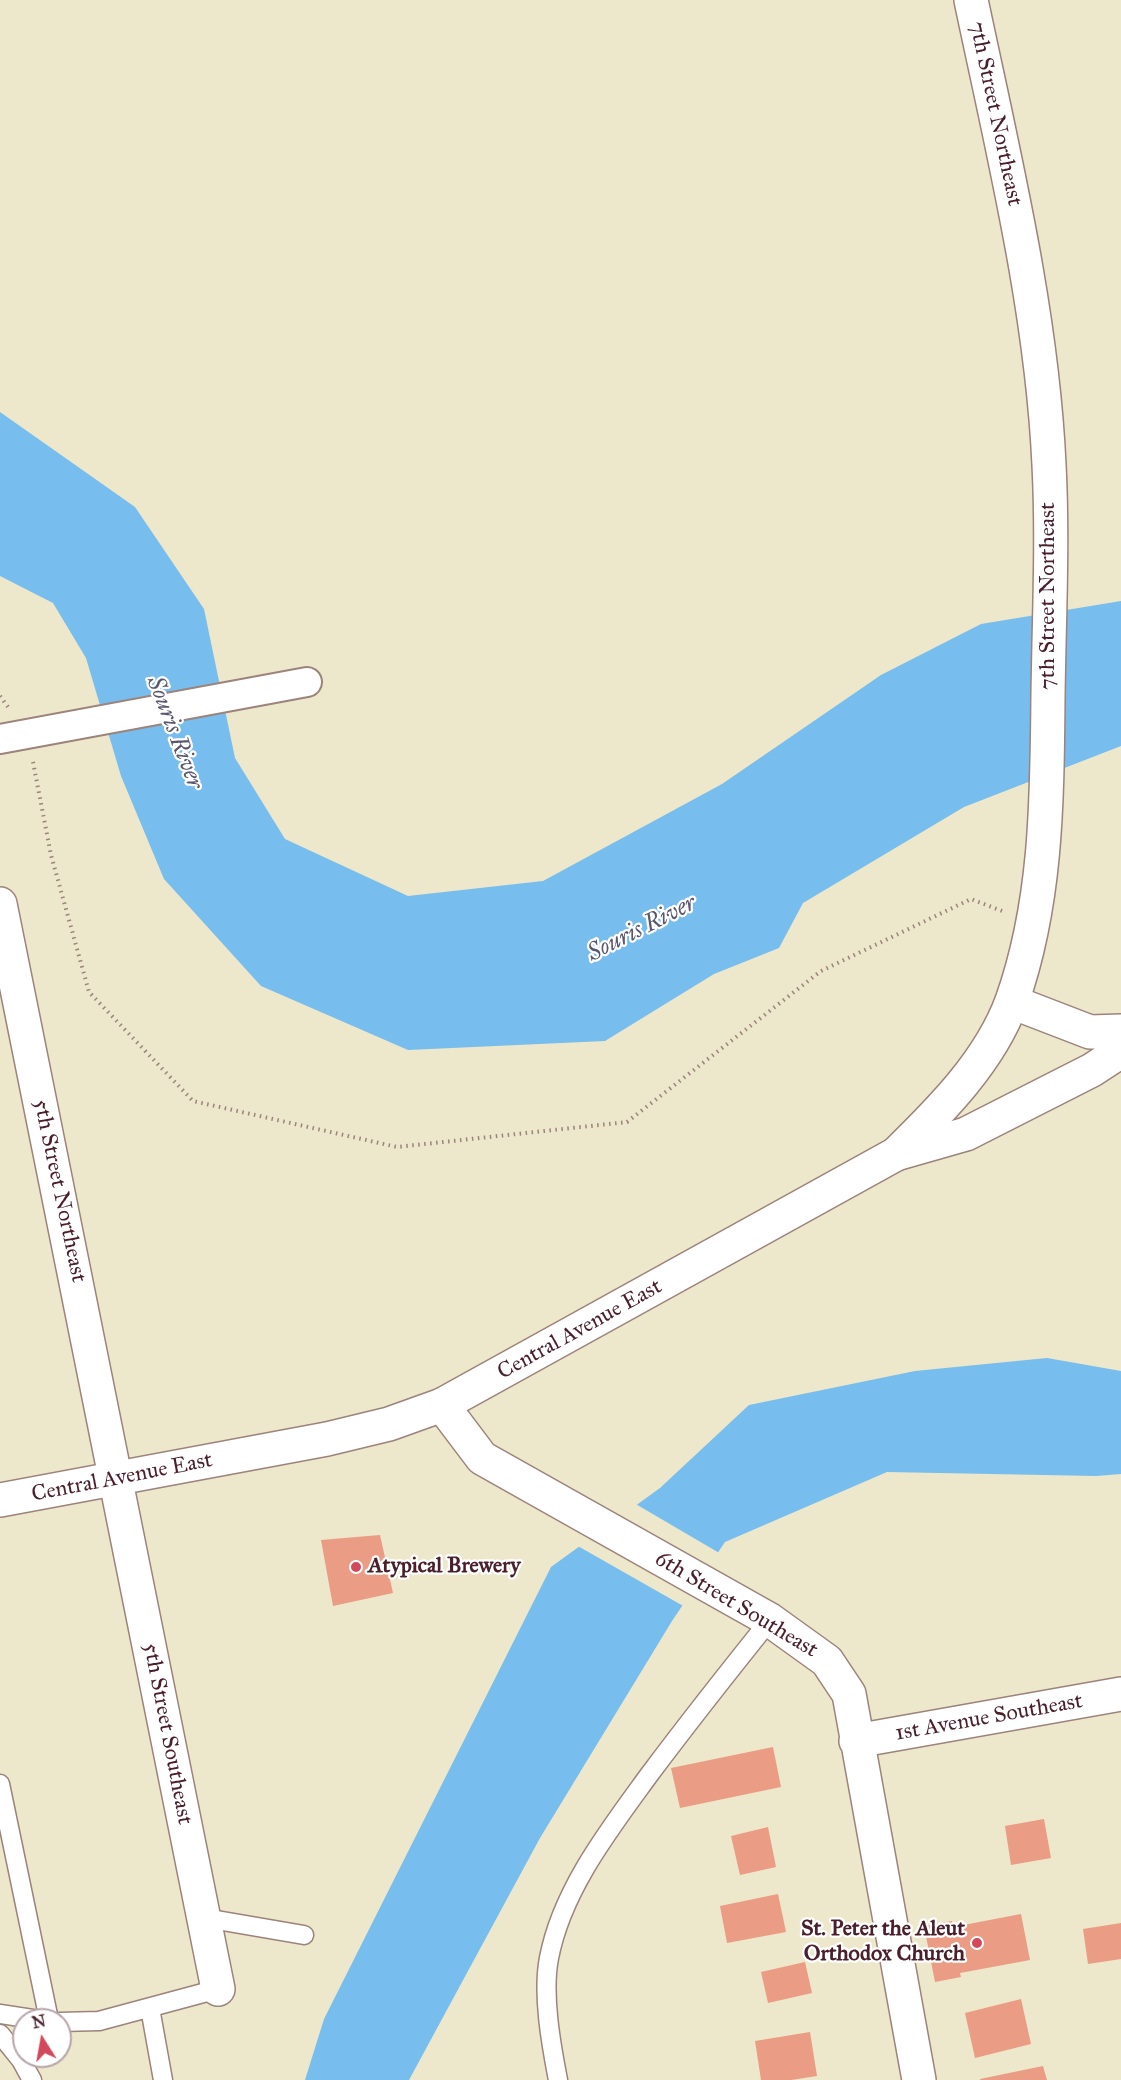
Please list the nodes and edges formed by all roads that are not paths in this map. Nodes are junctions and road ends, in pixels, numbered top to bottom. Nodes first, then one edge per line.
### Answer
1 (971, 0) edge
2 (307, 682) dead end
3 (14, 736) edge
4 (0, 904) edge
5 (1012, 1002) junction
6 (1121, 1031) edge
7 (1121, 1051) edge
8 (896, 1154) junction
9 (442, 1405) junction
10 (117, 1479) junction
11 (0, 1500) edge
12 (762, 1616) junction
13 (1121, 1694) edge
14 (856, 1741) junction
15 (0, 1785) edge
16 (205, 1918) junction
17 (304, 1935) dead end
18 (218, 1989) joint
19 (46, 2008) edge
20 (150, 2008) junction
21 (72, 2022) edge
22 (0, 2034) edge
23 (32, 2080) edge
24 (163, 2080) edge
25 (558, 2080) edge
26 (919, 2080) edge

1 - 5 street, 7th Street Northeast
2 - 3 street
4 - 10 street, 5th Street Northeast
5 - 6 street
5 - 8 street, 7th Street Northeast
7 - 8 street, Central Avenue East
8 - 9 street, Central Avenue East
9 - 10 street, Central Avenue East
9 - 12 street, 6th Street Southeast
10 - 11 street, Central Avenue East
10 - 16 street, 5th Street Southeast
12 - 14 street, 6th Street Southeast
12 - 25 lane
13 - 14 street, 1st Avenue Southeast
14 - 26 street, 6th Street Southeast
15 - 19 lane
16 - 17 lane
16 - 18 street, 5th Street Southeast
18 - 20 lane
20 - 21 lane
20 - 24 lane
22 - 23 lane

